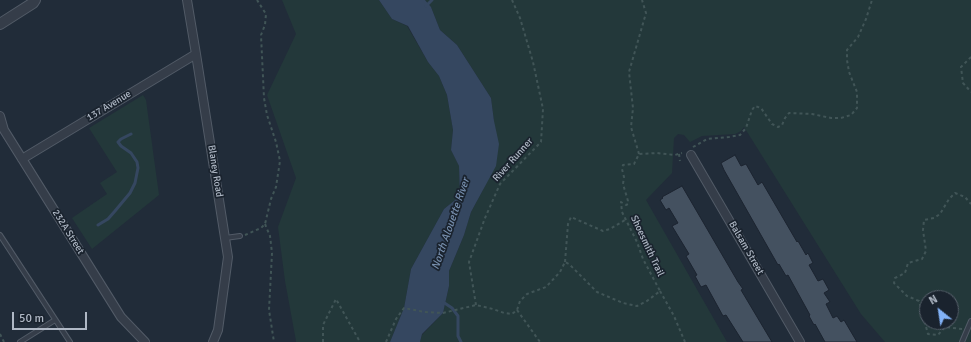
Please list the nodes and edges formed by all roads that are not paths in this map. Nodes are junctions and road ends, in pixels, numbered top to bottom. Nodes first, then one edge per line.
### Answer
1 (35, 0) edge
2 (187, 0) edge
3 (0, 24) edge
4 (196, 54) junction
5 (0, 116) edge
6 (689, 151) road end
7 (22, 159) junction
8 (0, 236) edge
9 (240, 236) road end
10 (225, 238) junction
11 (55, 320) junction
12 (971, 321) edge
13 (20, 342) edge
14 (70, 342) edge
15 (145, 342) edge
16 (213, 342) edge
17 (800, 342) edge
18 (962, 342) edge

1 - 3 street
2 - 4 street, Blaney Road
4 - 7 street, 137 Avenue
4 - 10 street, Blaney Road
5 - 7 street, 232A Street
6 - 17 street, Balsam Street
7 - 15 street, 232A Street
8 - 11 lane
9 - 10 lane
10 - 16 street, Blaney Road
11 - 13 lane
11 - 14 lane
12 - 18 lane

